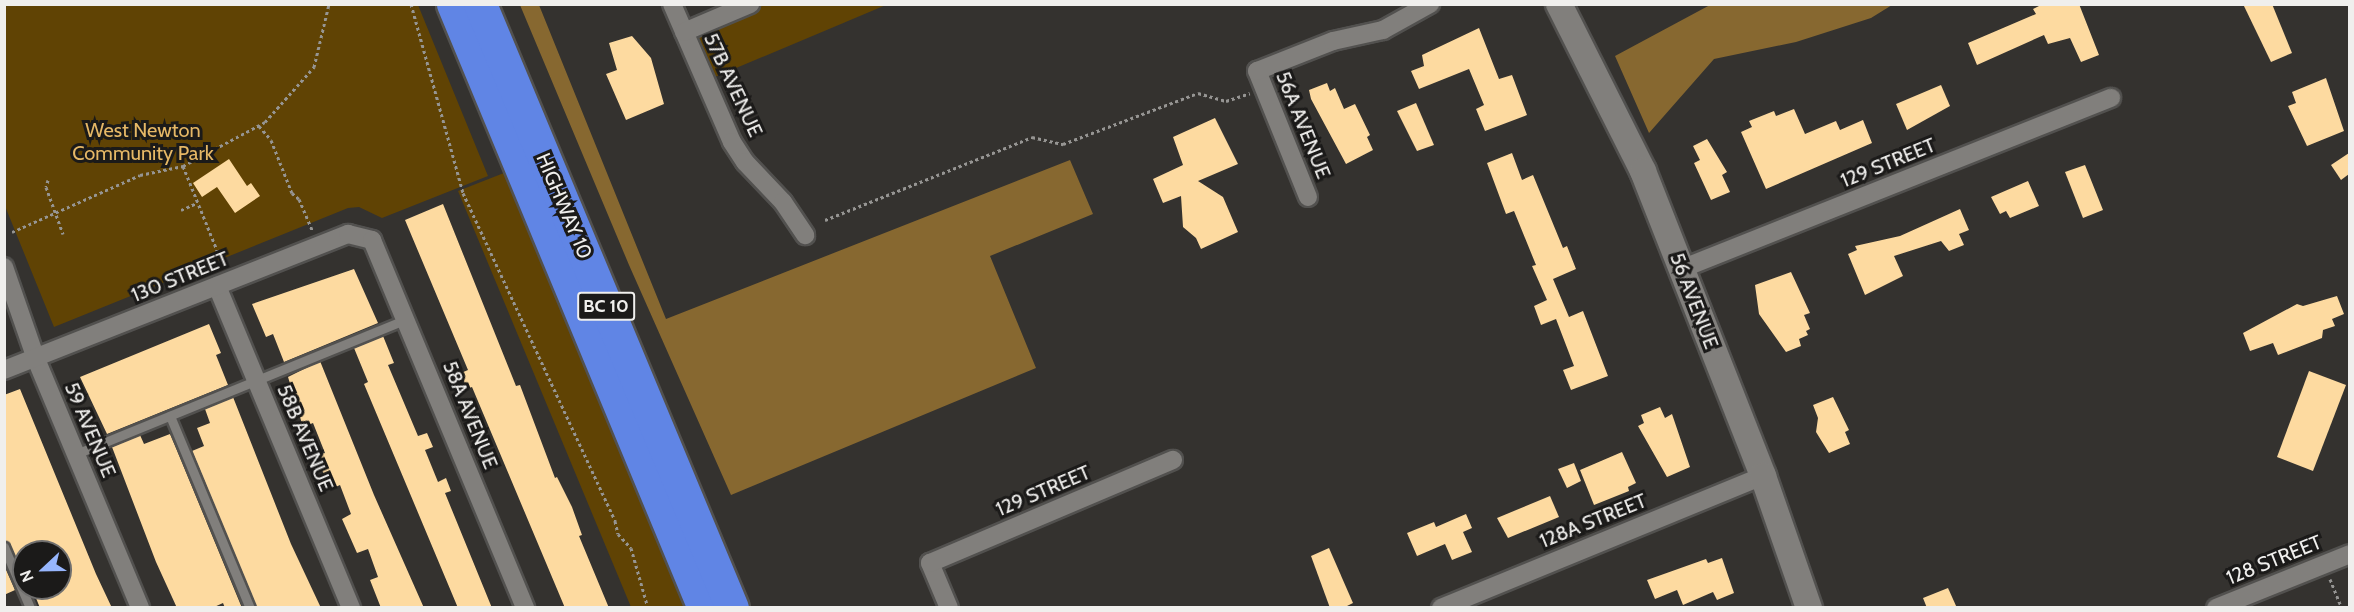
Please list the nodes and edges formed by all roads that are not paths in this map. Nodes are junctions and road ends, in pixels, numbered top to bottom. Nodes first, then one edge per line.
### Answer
1 (453, 4) edge
2 (480, 4) edge
3 (672, 4) edge
4 (750, 4) edge
5 (1430, 4) edge
6 (1559, 4) edge
7 (684, 32) junction
8 (2111, 98) dead end
9 (1308, 197) dead end
10 (805, 235) dead end
11 (372, 240) joint
12 (4, 267) edge
13 (1681, 269) junction
14 (222, 280) junction
15 (406, 319) junction
16 (36, 359) junction
17 (4, 370) edge
18 (256, 381) junction
19 (170, 416) junction
20 (75, 454) junction
21 (1173, 460) dead end
22 (1762, 476) junction
23 (4, 547) edge
24 (2349, 554) edge
25 (30, 608) edge
26 (140, 608) edge
27 (250, 608) edge
28 (351, 608) edge
29 (525, 608) edge
30 (704, 608) edge
31 (732, 608) edge
32 (949, 608) edge
33 (1441, 608) edge
34 (1809, 608) edge
35 (2216, 608) edge

1 - 30 highway, HIGHWAY 10 / BC 10
2 - 31 highway, HIGHWAY 10 / BC 10
3 - 7 street, 57B AVENUE
4 - 7 street
5 - 9 street, 56A AVENUE
6 - 13 street, 56 AVENUE
7 - 10 street, 57B AVENUE
8 - 13 street, 129 STREET
11 - 14 street, 130 STREET
11 - 15 street, 58A AVENUE
12 - 16 street, 59 AVENUE
13 - 22 street, 56 AVENUE
14 - 16 street, 130 STREET
14 - 18 street, 58B AVENUE
15 - 18 lane
15 - 29 street, 58A AVENUE
16 - 17 street, 130 STREET
16 - 20 street, 59 AVENUE
18 - 19 lane
18 - 28 street, 58B AVENUE
19 - 20 lane
19 - 27 lane
20 - 26 street, 59 AVENUE
21 - 32 street, 129 STREET
22 - 33 street, 128A STREET
22 - 34 street, 56 AVENUE
23 - 25 lane
24 - 35 street, 128 STREET

